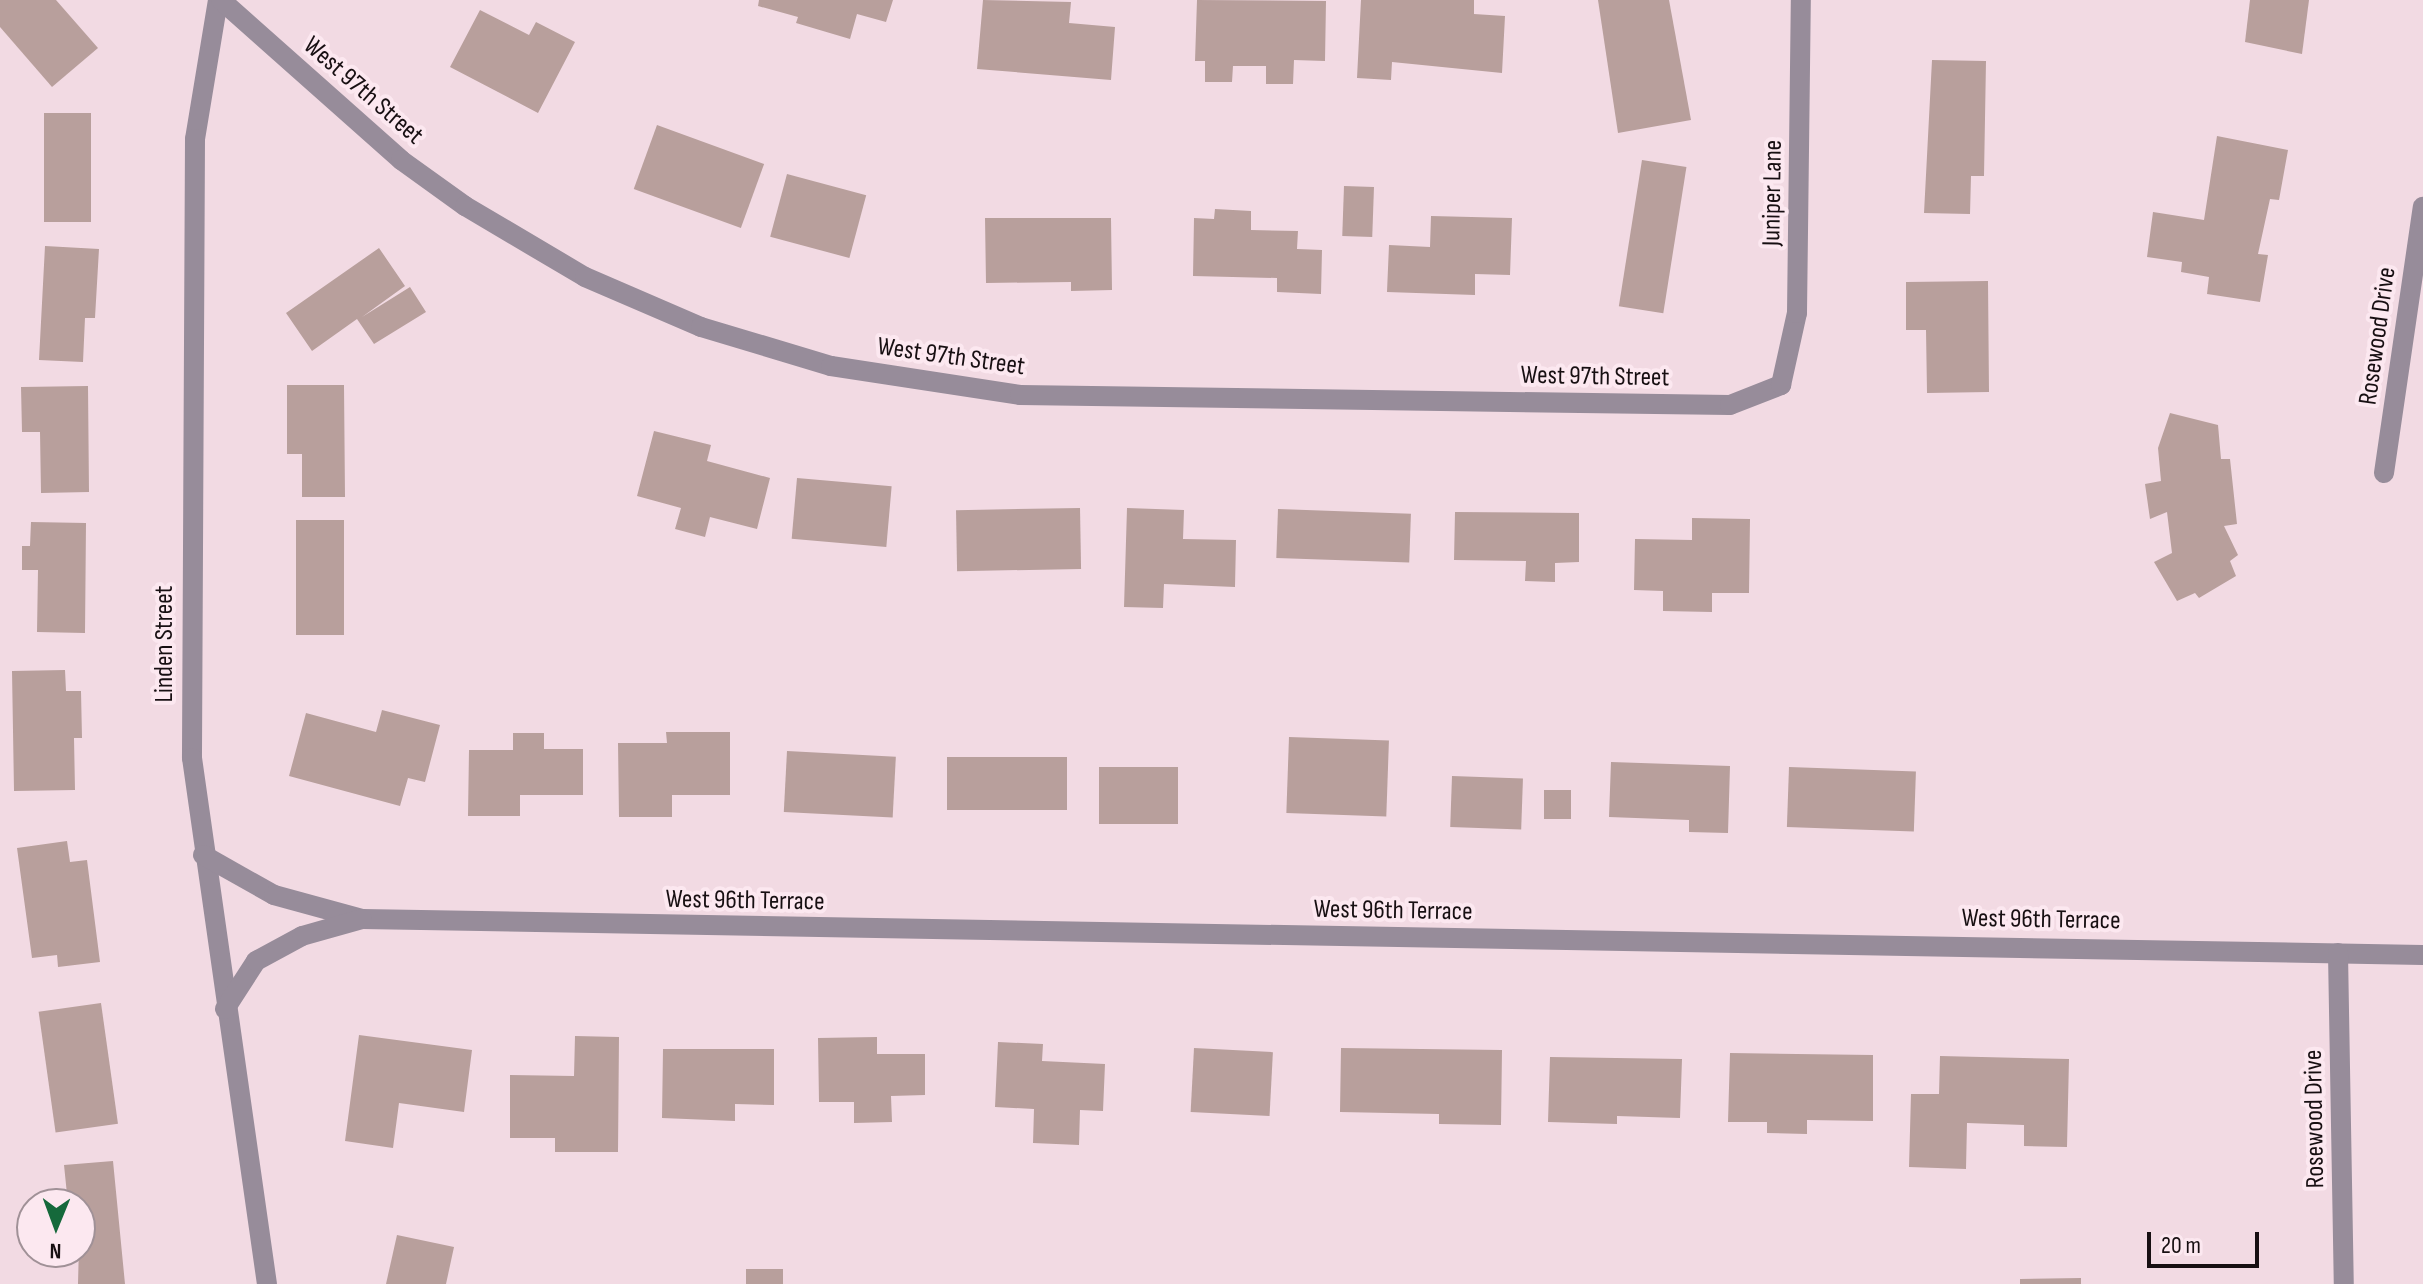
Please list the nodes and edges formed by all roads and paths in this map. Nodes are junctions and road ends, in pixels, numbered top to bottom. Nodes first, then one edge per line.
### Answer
1 (219, 0) edge
2 (1801, 0) edge
3 (2423, 207) edge
4 (1781, 385) joint
5 (2384, 473) dead end
6 (203, 855) junction
7 (362, 919) junction
8 (2338, 953) junction
9 (2423, 955) edge
10 (225, 1009) junction
11 (267, 1284) edge
12 (2344, 1284) edge

1 - 4 street, West 97th Street
1 - 6 street, Linden Street
2 - 4 street, Juniper Lane
3 - 5 street, Rosewood Drive
6 - 7 street, West 96th Terrace
6 - 10 street, Linden Street
7 - 8 street, West 96th Terrace
7 - 10 street, West 96th Terrace
8 - 9 street, West 96th Terrace
8 - 12 street, Rosewood Drive
10 - 11 street, Linden Street

